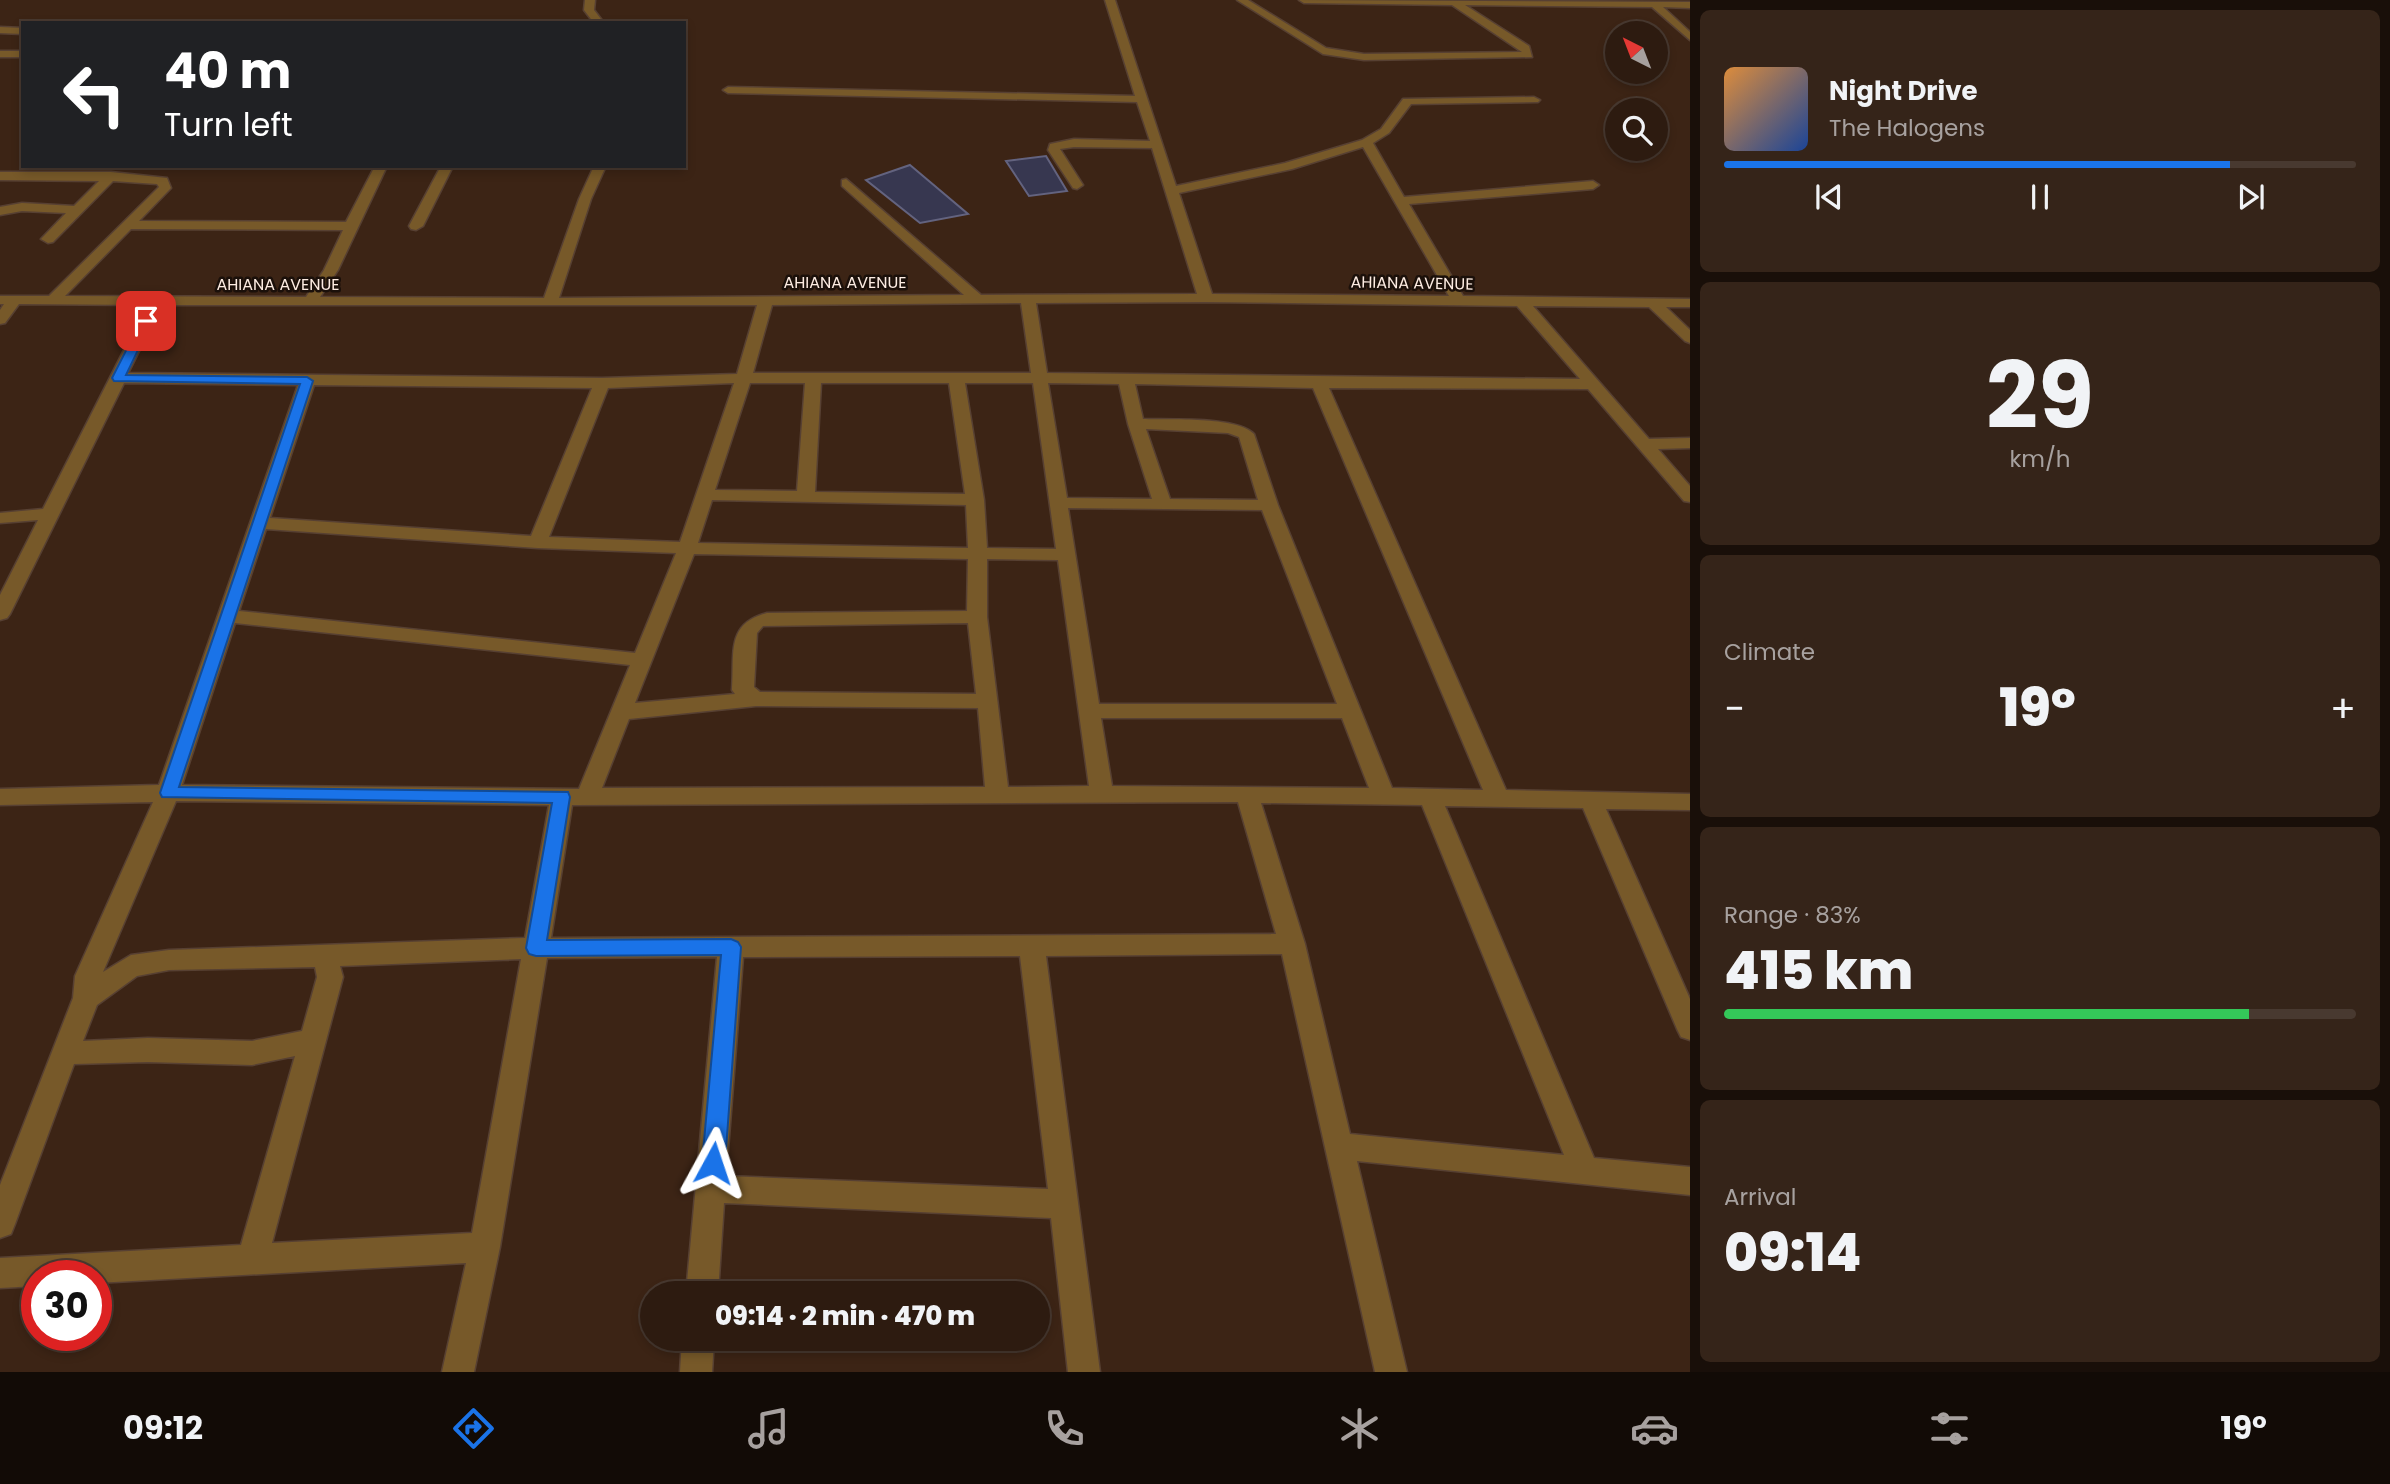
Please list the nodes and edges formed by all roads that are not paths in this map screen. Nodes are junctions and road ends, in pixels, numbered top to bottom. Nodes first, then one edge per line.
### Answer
1 (590, 0) edge
2 (1111, 0) edge
3 (1242, 0) edge
4 (1304, 0) edge
5 (1495, 1) edge
6 (1454, 2) junction
7 (1656, 5) junction
8 (1690, 5) edge
9 (597, 21) edge
10 (0, 30) edge
11 (21, 31) edge
12 (1690, 37) edge
13 (0, 54) edge
14 (21, 54) edge
15 (728, 90) dead end
16 (1142, 99) junction
17 (1534, 100) dead end
18 (1366, 142) junction
19 (1157, 145) junction
20 (75, 168) edge
21 (380, 168) edge
22 (446, 168) edge
23 (599, 168) edge
24 (0, 176) edge
25 (66, 176) junction
26 (111, 176) junction
27 (846, 183) dead end
28 (1077, 185) dead end
29 (1593, 185) dead end
30 (1171, 191) junction
31 (1400, 201) junction
32 (77, 210) junction
33 (0, 211) edge
34 (128, 225) junction
35 (349, 226) junction
36 (416, 226) dead end
37 (48, 239) dead end
38 (1206, 298) junction
39 (977, 299) junction
40 (1027, 299) junction
41 (7, 300) edge
42 (53, 300) junction
43 (766, 300) junction
44 (1459, 301) junction
45 (1521, 301) junction
46 (156, 302) junction
47 (310, 302) junction
48 (550, 302) junction
49 (1653, 303) junction
50 (1690, 303) edge
51 (0, 320) edge
52 (1690, 338) edge
53 (118, 378) junction
54 (744, 378) junction
55 (813, 378) junction
56 (956, 378) junction
57 (1041, 378) junction
58 (1126, 380) junction
59 (307, 381) junction
60 (602, 383) junction
61 (1319, 383) junction
62 (1591, 384) junction
63 (1136, 424) junction
64 (1690, 443) edge
65 (1643, 444) junction
66 (704, 495) junction
67 (806, 497) junction
68 (1690, 497) edge
69 (975, 500) junction
70 (1058, 503) junction
71 (1163, 504) junction
72 (1269, 505) junction
73 (50, 514) junction
74 (0, 518) edge
75 (259, 523) junction
76 (538, 542) junction
77 (687, 548) junction
78 (978, 553) junction
79 (1066, 555) junction
80 (0, 614) edge
81 (228, 616) junction
82 (976, 617) junction
83 (642, 660) junction
84 (756, 699) junction
85 (988, 701) junction
86 (1089, 711) junction
87 (1350, 711) junction
88 (621, 712) junction
89 (168, 793) junction
90 (1247, 794) junction
91 (996, 795) junction
92 (1102, 795) junction
93 (0, 797) edge
94 (574, 797) junction
95 (1384, 797) junction
96 (1430, 797) junction
97 (1498, 799) junction
98 (1591, 801) junction
99 (1690, 802) edge
100 (1292, 944) junction
101 (1031, 946) junction
102 (731, 947) junction
103 (536, 948) junction
104 (325, 956) junction
105 (86, 998) junction
106 (1690, 1029) edge
107 (313, 1040) junction
108 (65, 1053) junction
109 (1339, 1146) junction
110 (1585, 1170) junction
111 (1690, 1181) edge
112 (711, 1189) junction
113 (1064, 1204) junction
114 (0, 1224) edge
115 (485, 1247) junction
116 (252, 1259) junction
117 (0, 1273) edge
118 (703, 1281) edge
119 (697, 1351) edge
120 (458, 1372) edge
121 (696, 1372) edge
122 (1084, 1372) edge
123 (1391, 1372) edge

1 - 9 street
2 - 16 street
3 - 6 street
4 - 6 street
5 - 6 street
5 - 7 street
7 - 8 street
7 - 12 street
10 - 11 street
13 - 14 street
15 - 16 street
16 - 19 street
17 - 18 street
18 - 30 street
18 - 31 street
19 - 28 street
19 - 30 street
20 - 25 street
21 - 35 street
22 - 36 street
23 - 48 street
24 - 25 street
25 - 26 street
26 - 32 street
26 - 34 street
27 - 39 street
29 - 31 street
30 - 38 street
31 - 44 street
32 - 33 street
32 - 37 street
34 - 35 street
34 - 42 street
35 - 47 street
38 - 40 street, AHIANA AVENUE
38 - 44 street, AHIANA AVENUE
39 - 40 street, AHIANA AVENUE
39 - 43 street, AHIANA AVENUE
40 - 57 street
41 - 42 street, AHIANA AVENUE
41 - 51 street
42 - 46 street, AHIANA AVENUE
43 - 48 street, AHIANA AVENUE
43 - 54 street
44 - 45 street, AHIANA AVENUE
45 - 49 street, AHIANA AVENUE
45 - 62 street
46 - 47 street, AHIANA AVENUE
46 - 53 street
47 - 48 street, AHIANA AVENUE
49 - 50 street, AHIANA AVENUE
49 - 52 street
53 - 59 street
53 - 73 street
54 - 55 street
54 - 60 street
54 - 66 street
55 - 56 street
55 - 67 street
56 - 57 street
56 - 69 street
57 - 58 street
57 - 70 street
58 - 61 street
58 - 63 street
59 - 60 street
59 - 75 street
60 - 76 street
61 - 62 street
61 - 97 street
62 - 65 street
63 - 71 street
63 - 72 street
64 - 65 street
65 - 68 street
66 - 67 street
66 - 77 street
67 - 69 street
69 - 78 street
70 - 71 street
70 - 79 street
71 - 72 street
72 - 87 street
73 - 74 street
73 - 80 street
75 - 76 street
75 - 81 street
76 - 77 street
77 - 78 street
77 - 83 street
78 - 79 street
78 - 82 street
79 - 86 street
81 - 83 street
81 - 89 street
82 - 84 street
82 - 85 street
83 - 88 street
84 - 85 street
84 - 88 street
85 - 91 street
86 - 87 street
86 - 92 street
87 - 95 street
88 - 94 street
89 - 93 street
89 - 94 street
89 - 105 street
90 - 92 street
90 - 95 street
90 - 100 street
91 - 92 street
91 - 94 street
94 - 103 street
95 - 96 street
96 - 97 street
96 - 110 street
97 - 98 street
98 - 99 street
98 - 106 street
100 - 101 street
100 - 109 street
101 - 102 street
101 - 113 street
102 - 103 street
102 - 112 street
103 - 104 street
103 - 115 street
104 - 105 street
104 - 107 street
105 - 108 street
107 - 108 street
107 - 116 street
108 - 114 street
109 - 110 street
109 - 123 street
110 - 111 street
112 - 113 street
112 - 118 street
113 - 122 street
115 - 116 street
115 - 120 street
116 - 117 street
119 - 121 street

